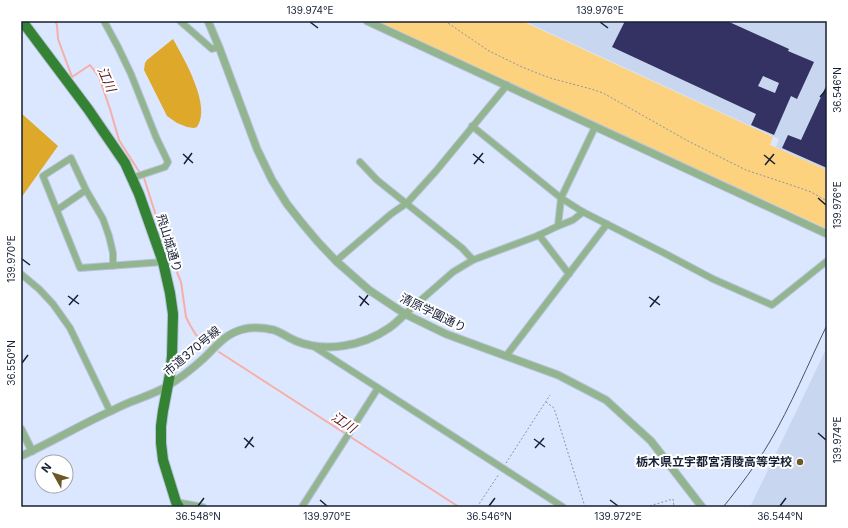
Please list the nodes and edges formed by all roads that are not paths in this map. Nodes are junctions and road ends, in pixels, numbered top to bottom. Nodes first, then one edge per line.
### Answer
1 (22, 21) edge
2 (104, 21) edge
3 (180, 21) edge
4 (208, 21) edge
5 (367, 21) edge
6 (220, 47) junction
7 (507, 85) junction
8 (472, 126) junction
9 (595, 127) junction
10 (360, 162) dead end
11 (132, 178) junction
12 (86, 190) junction
13 (561, 198) junction
14 (407, 204) junction
15 (57, 210) junction
16 (583, 212) junction
17 (607, 224) junction
18 (558, 226) junction
19 (827, 234) edge
20 (539, 236) junction
21 (473, 260) junction
22 (827, 260) edge
23 (336, 261) junction
24 (163, 262) junction
25 (114, 266) junction
26 (21, 274) edge
27 (569, 274) junction
28 (405, 314) junction
29 (311, 346) junction
30 (506, 356) junction
31 (167, 386) junction
32 (378, 388) junction
33 (110, 411) junction
34 (21, 429) edge
35 (32, 451) junction
36 (21, 456) edge
37 (178, 504) edge
38 (203, 507) edge
39 (302, 507) edge
40 (563, 507) edge
41 (702, 507) edge

1 - 11 highway, 飛山城通り
2 - 11 street
3 - 6 street
4 - 6 street, 清原学園通り
5 - 7 street
6 - 23 street, 清原学園通り
7 - 8 street
7 - 9 street
8 - 13 street
8 - 14 street
9 - 13 street
9 - 19 street
10 - 14 street
11 - 24 highway, 飛山城通り
12 - 15 street
12 - 15 street
12 - 25 street
13 - 16 street
13 - 18 street
14 - 21 street
14 - 23 street
15 - 25 street
16 - 17 street
16 - 18 street
17 - 22 street
17 - 27 street
18 - 20 street
20 - 21 street
20 - 27 street
21 - 28 street
23 - 28 street, 清原学園通り
24 - 25 street
24 - 31 highway, 飛山城通り
26 - 33 street
27 - 30 street
28 - 29 street, 市道370号線
28 - 30 street, 清原学園通り
29 - 31 street, 市道370号線
29 - 32 street
30 - 41 street, 清原学園通り
31 - 33 street, 市道370号線
31 - 37 highway, 飛山城通り
32 - 39 street
32 - 40 street
33 - 35 street, 市道370号線
34 - 35 street
35 - 36 street, 市道370号線
37 - 38 street

